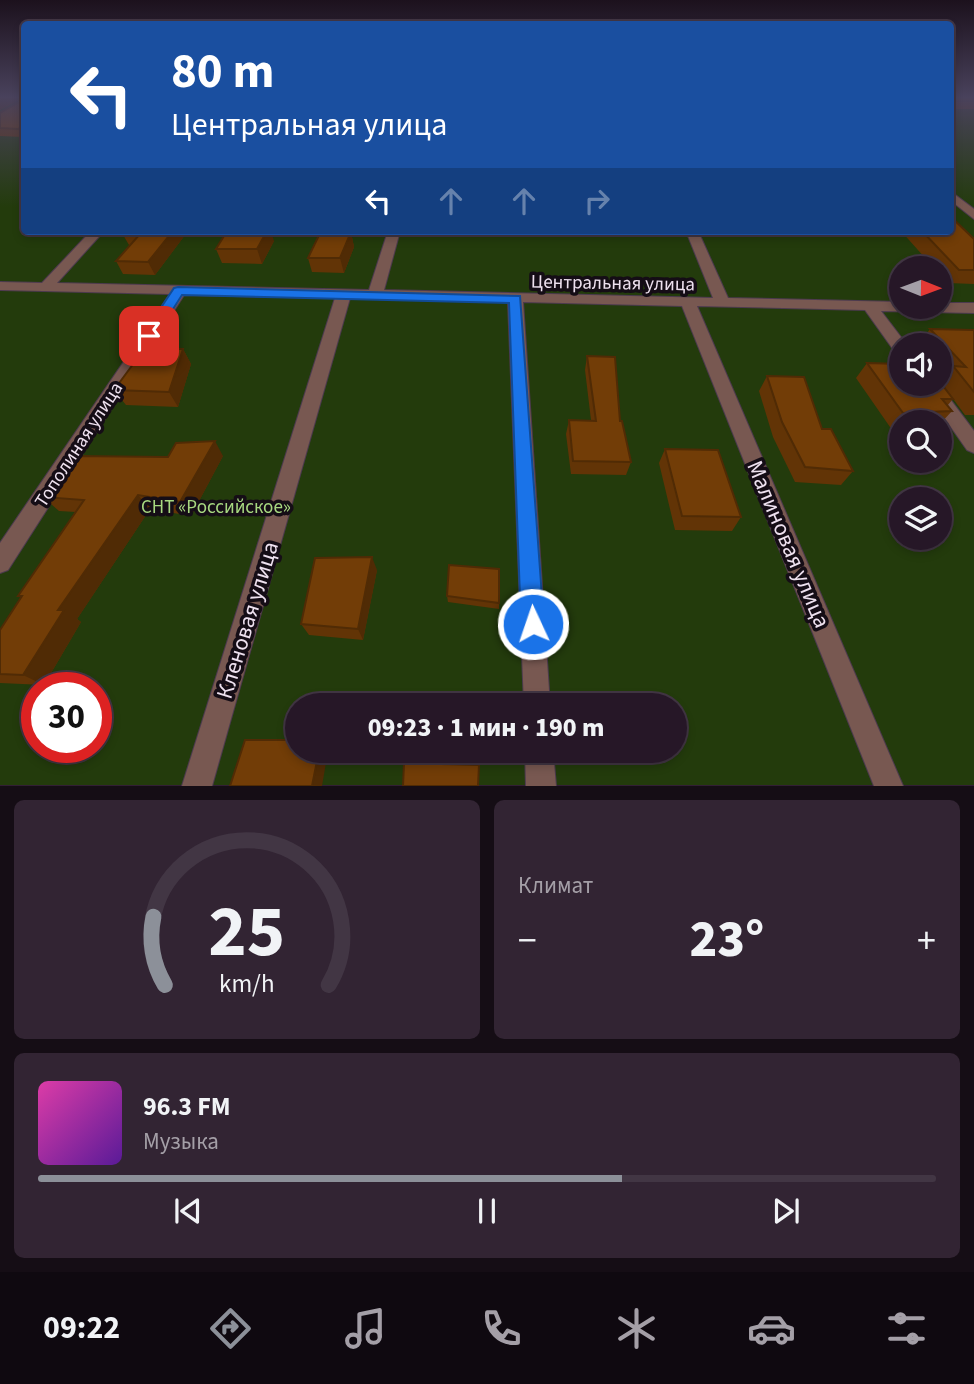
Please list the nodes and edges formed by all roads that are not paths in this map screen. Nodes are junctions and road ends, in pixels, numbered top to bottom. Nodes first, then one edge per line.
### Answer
1 (954, 198) edge
2 (974, 215) edge
3 (94, 235) edge
4 (393, 235) edge
5 (694, 235) edge
6 (7, 286) edge
7 (46, 287) junction
8 (178, 291) junction
9 (344, 293) junction
10 (375, 295) junction
11 (515, 299) junction
12 (0, 300) edge
13 (688, 302) junction
14 (723, 304) junction
15 (870, 307) junction
16 (974, 308) edge
17 (890, 333) edge
18 (938, 396) edge
19 (974, 445) edge
20 (0, 562) edge
21 (536, 693) edge
22 (540, 763) edge
23 (197, 786) edge
24 (541, 786) edge
25 (889, 786) edge

1 - 2 street
3 - 7 street
4 - 10 street
5 - 14 street
6 - 7 street, Центральная улица
6 - 12 street
7 - 8 street, Центральная улица
8 - 9 street, Центральная улица
8 - 20 street, Тополиная улица
9 - 10 street, Центральная улица
9 - 23 street, Кленовая улица
10 - 11 street, Центральная улица
11 - 13 street, Центральная улица
11 - 21 street
13 - 14 street, Центральная улица
13 - 25 street, Малиновая улица
14 - 15 street, Центральная улица
15 - 16 street, Центральная улица
15 - 17 street
18 - 19 street
22 - 24 street

